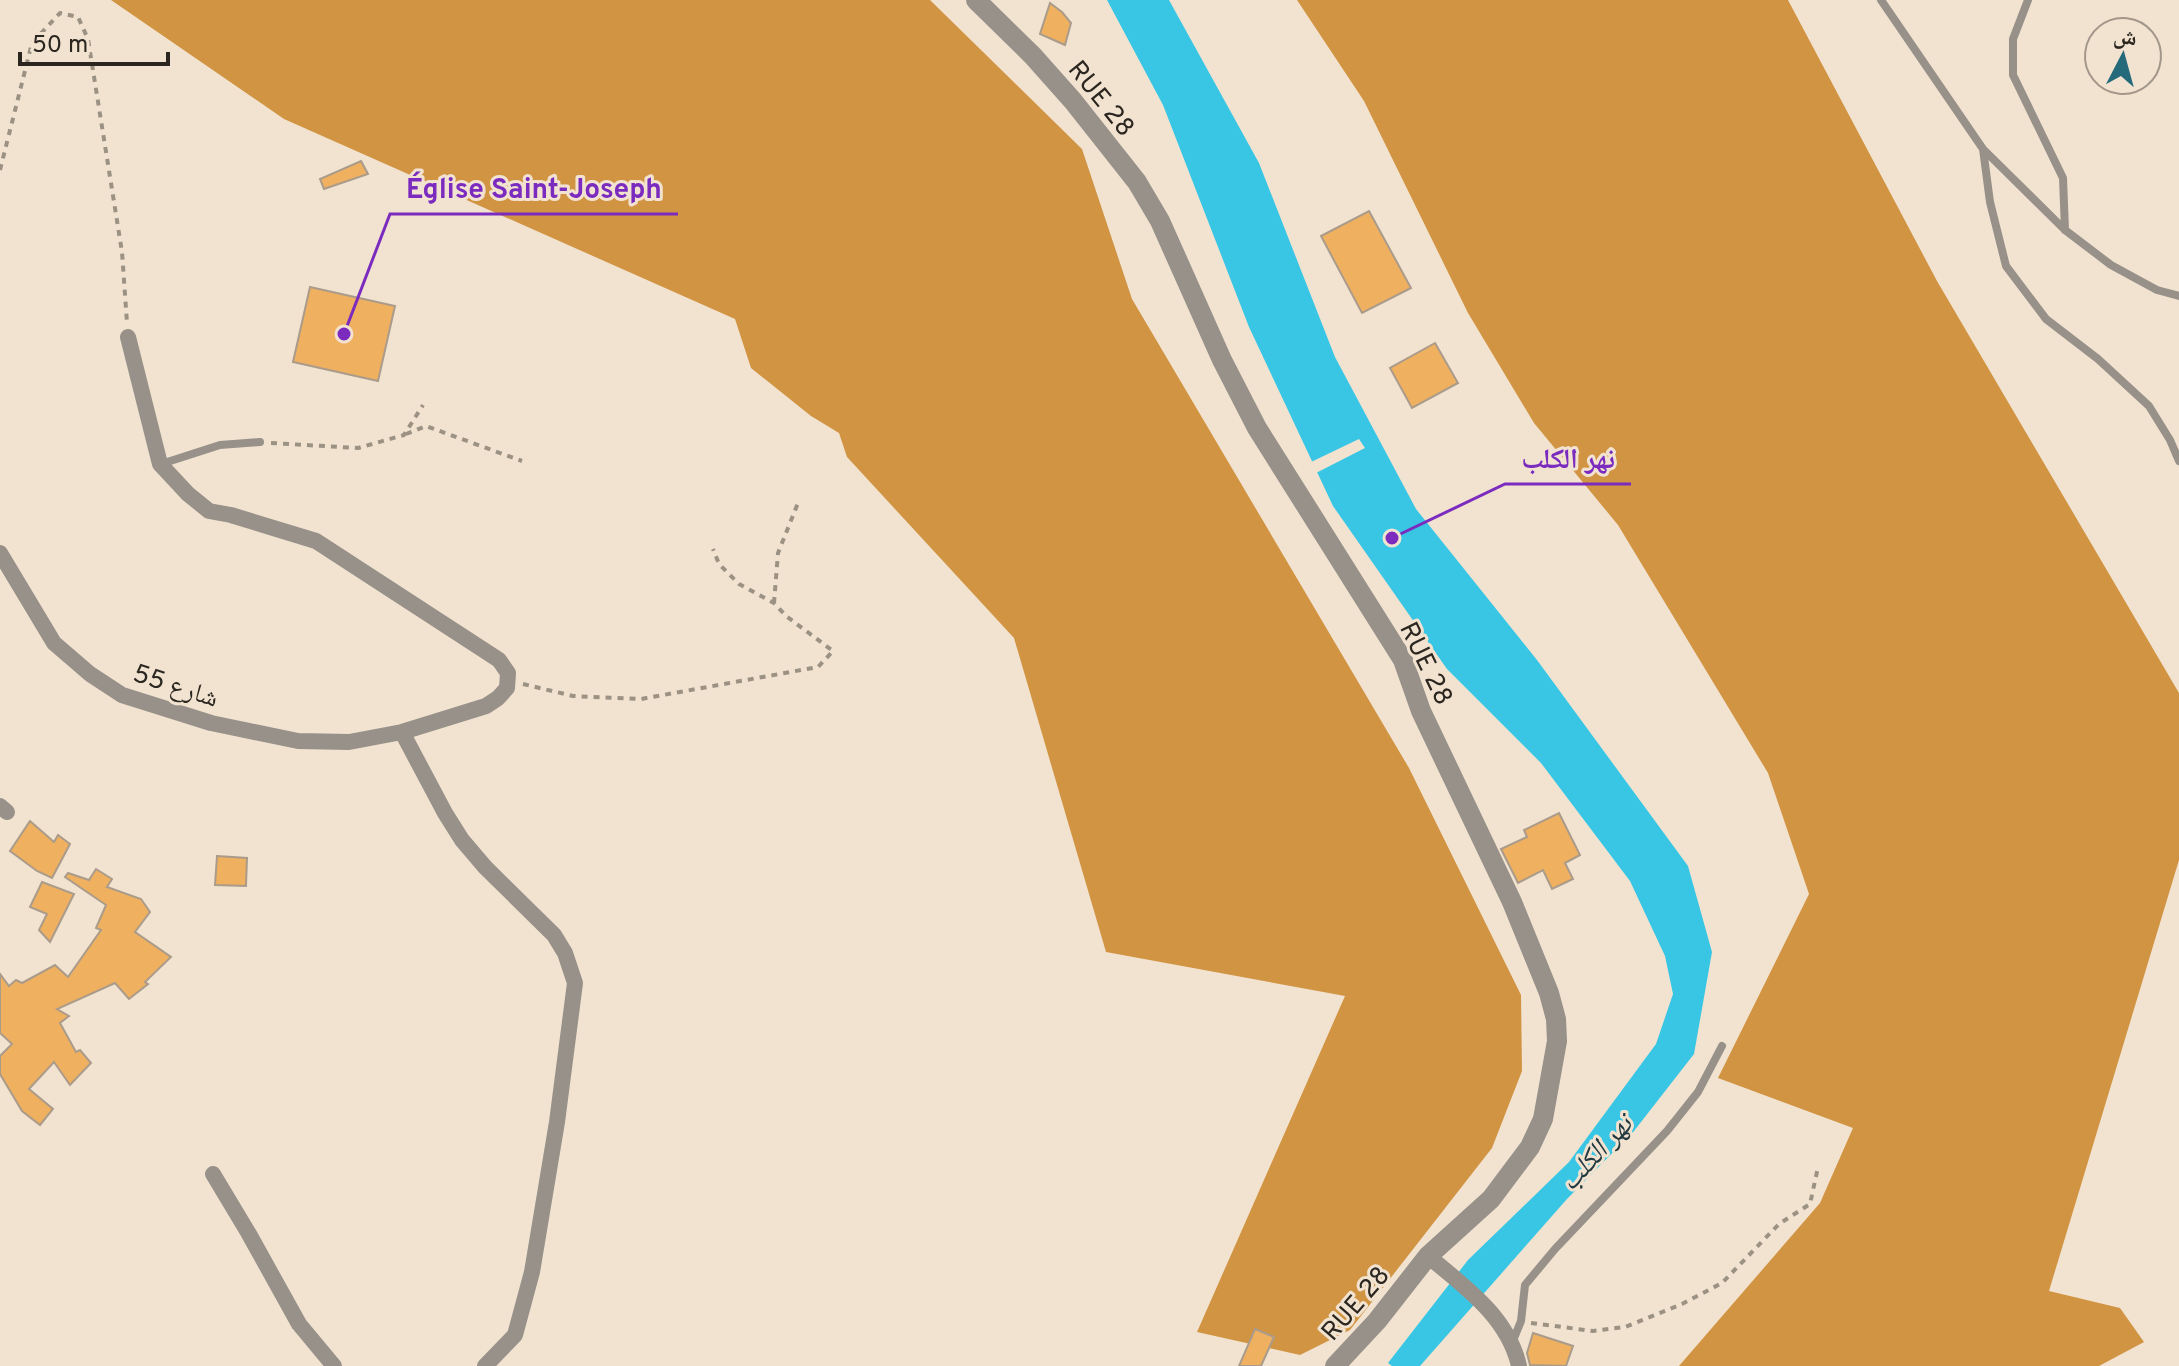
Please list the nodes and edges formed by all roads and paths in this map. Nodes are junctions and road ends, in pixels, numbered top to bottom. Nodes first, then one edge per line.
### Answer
1 (976, 0) edge
2 (1881, 0) edge
3 (2028, 0) edge
4 (1983, 149) junction
5 (0, 170) edge
6 (2065, 230) junction
7 (2179, 296) edge
8 (128, 337) joint
9 (423, 405) dead end
10 (404, 435) junction
11 (260, 442) joint
12 (522, 461) dead end
13 (2179, 461) edge
14 (160, 464) junction
15 (798, 503) dead end
16 (713, 549) dead end
17 (0, 553) edge
18 (774, 603) junction
19 (508, 680) junction
20 (402, 732) junction
21 (1722, 1046) dead end
22 (1818, 1167) dead end
23 (213, 1174) dead end
24 (1428, 1256) junction
25 (1521, 1321) junction
26 (1512, 1344) junction
27 (334, 1366) edge
28 (485, 1366) edge
29 (1335, 1366) edge
30 (1519, 1366) edge

1 - 24 street, RUE 28
2 - 4 lane
3 - 6 lane
4 - 6 lane
4 - 13 lane
5 - 8 path
6 - 7 lane
8 - 14 street
9 - 10 path
10 - 11 path
10 - 12 path
11 - 14 lane
14 - 19 street
15 - 18 path
16 - 18 path
17 - 20 street, شارع 55
18 - 19 path
19 - 20 street, شارع 55
20 - 28 street
21 - 25 lane
22 - 25 path
23 - 27 street
24 - 26 street
24 - 29 street, RUE 28
25 - 26 lane
26 - 30 street

